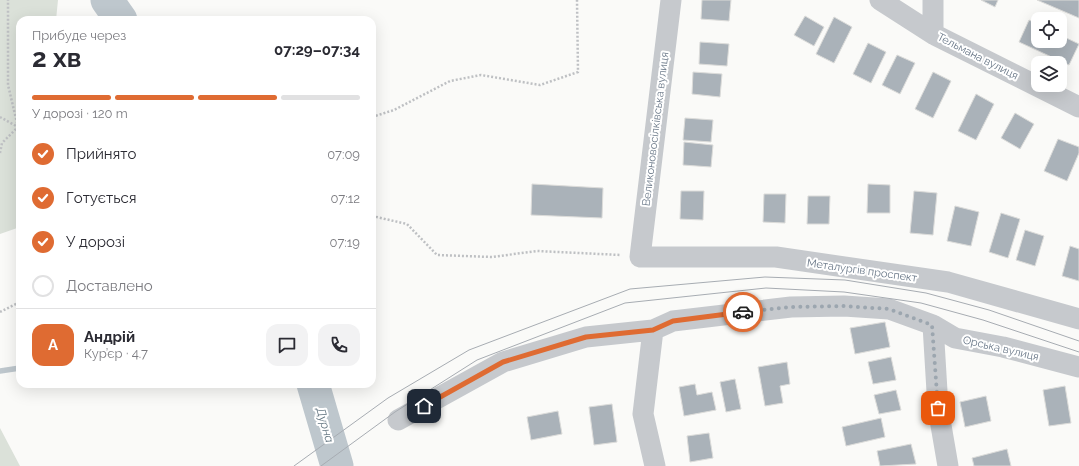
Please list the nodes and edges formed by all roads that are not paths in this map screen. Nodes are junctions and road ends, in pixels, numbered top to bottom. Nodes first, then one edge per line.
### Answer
1 (671, 0) edge
2 (880, 0) edge
3 (934, 0) edge
4 (933, 34) junction
5 (1079, 107) edge
6 (640, 257) joint
7 (1079, 319) edge
8 (932, 325) junction
9 (653, 330) junction
10 (1079, 367) edge
11 (398, 420) dead end
12 (655, 466) edge
13 (948, 466) edge

1 - 6 street, Великоновосілківська вулиця
2 - 4 street, Тельмана вулиця
3 - 4 street
4 - 5 street, Тельмана вулиця
6 - 7 street, Металургів проспект
8 - 9 street, Орська вулиця
8 - 10 street, Орська вулиця
8 - 13 street
9 - 11 street, Орська вулиця
9 - 12 street

